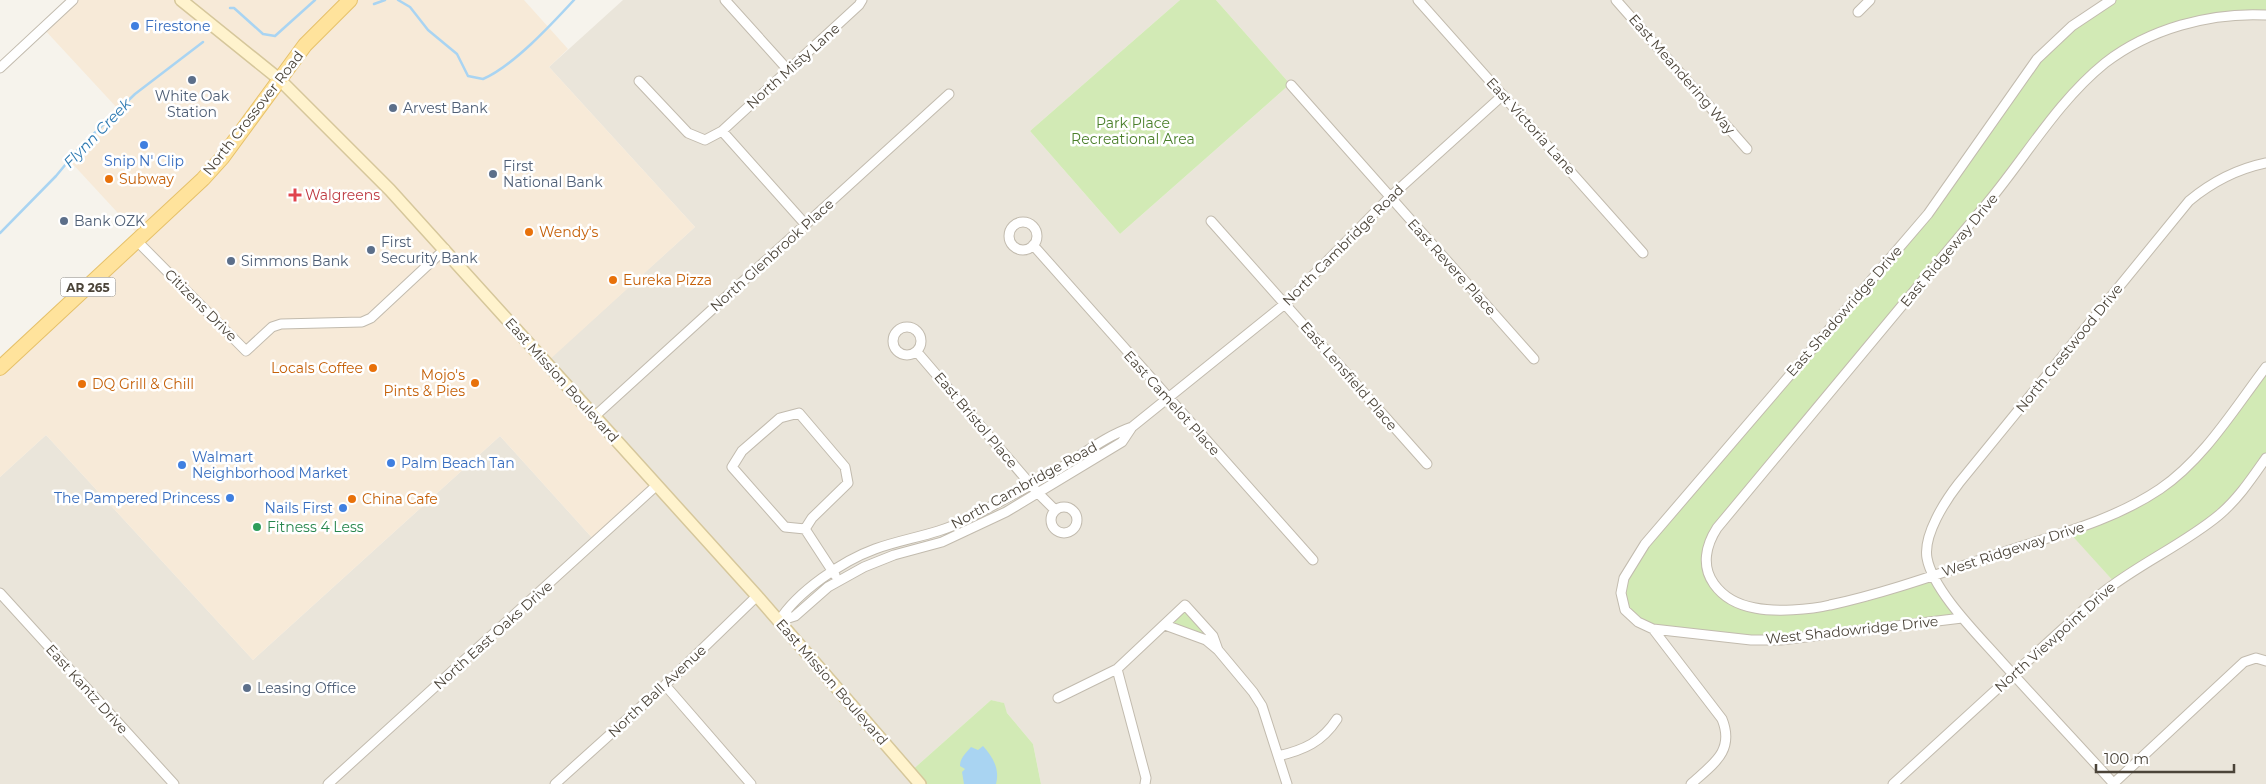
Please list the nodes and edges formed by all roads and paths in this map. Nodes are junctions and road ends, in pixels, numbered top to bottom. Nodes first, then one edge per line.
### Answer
1 (73, 0) edge
2 (181, 0) edge
3 (350, 0) edge
4 (725, 0) edge
5 (862, 0) edge
6 (1418, 0) edge
7 (1616, 0) edge
8 (1870, 0) edge
9 (2111, 0) edge
10 (1858, 12) dead end
11 (2266, 16) edge
12 (0, 68) edge
13 (788, 70) junction
14 (279, 79) junction
15 (639, 81) dead end
16 (1291, 85) dead end
17 (949, 94) dead end
18 (1504, 95) junction
19 (722, 131) junction
20 (1747, 149) dead end
21 (2266, 163) edge
22 (1390, 197) junction
23 (1211, 220) dead end
24 (806, 224) junction
25 (137, 241) junction
26 (1033, 245) dead end
27 (445, 249) junction
28 (1643, 253) dead end
29 (1286, 304) junction
30 (917, 352) dead end
31 (1534, 359) dead end
32 (2266, 367) edge
33 (0, 368) edge
34 (1168, 399) junction
35 (595, 416) junction
36 (1132, 427) junction
37 (2266, 458) edge
38 (1427, 464) dead end
39 (1030, 484) junction
40 (657, 485) junction
41 (1038, 493) junction
42 (1055, 510) dead end
43 (805, 529) junction
44 (1313, 560) dead end
45 (836, 576) junction
46 (1932, 576) junction
47 (1710, 579) joint
48 (0, 593) edge
49 (757, 596) junction
50 (1962, 618) junction
51 (779, 622) junction
52 (1165, 625) junction
53 (1653, 629) junction
54 (1218, 650) junction
55 (2266, 661) edge
56 (1117, 669) junction
57 (2013, 675) junction
58 (666, 685) junction
59 (1058, 698) dead end
60 (1337, 719) dead end
61 (1278, 756) junction
62 (174, 784) edge
63 (328, 784) edge
64 (555, 784) edge
65 (751, 784) edge
66 (920, 784) edge
67 (1144, 784) edge
68 (1288, 784) edge
69 (1691, 784) edge
70 (1893, 784) edge
71 (2114, 784) edge

1 - 12 street
2 - 14 main road, East Mission Boulevard
3 - 14 main road, North Crossover Road / AR 265
4 - 13 street
5 - 13 street, North Misty Lane
6 - 18 street, East Victoria Lane
7 - 20 street, East Meandering Way
8 - 10 street
9 - 53 street, East Shadowridge Drive
11 - 47 street, East Ridgeway Drive
13 - 19 street, North Misty Lane
14 - 25 main road, North Crossover Road / AR 265
14 - 27 main road, East Mission Boulevard
15 - 19 street
16 - 22 street, East Revere Place
17 - 24 street, North Glenbrook Place
18 - 22 street, North Cambridge Road
18 - 28 street, East Victoria Lane
19 - 24 street
21 - 46 street, North Crestwood Drive
22 - 29 street, North Cambridge Road
22 - 31 street, East Revere Place
23 - 29 street, East Lensfield Place
24 - 35 street, North Glenbrook Place
25 - 27 street, Citizens Drive
25 - 33 main road, North Crossover Road / AR 265
26 - 34 street, East Camelot Place
27 - 35 main road, East Mission Boulevard
29 - 34 street, North Cambridge Road
29 - 38 street, East Lensfield Place
30 - 39 street, East Bristol Place
32 - 46 street, West Ridgeway Drive
34 - 36 street, North Cambridge Road
34 - 44 street, East Camelot Place
35 - 40 main road, East Mission Boulevard
36 - 39 street, North Cambridge Road
36 - 41 street, North Cambridge Road
37 - 57 street, North Viewpoint Drive
39 - 41 street, East Bristol Place
39 - 45 street, North Cambridge Road
40 - 49 main road, East Mission Boulevard
40 - 63 street, North East Oaks Drive
41 - 42 street, East Bristol Place
41 - 45 street, North Cambridge Road
43 - 43 street
43 - 45 street
45 - 51 street, North Cambridge Road
46 - 47 street, West Ridgeway Drive
46 - 50 street
48 - 62 street, East Kantz Drive
49 - 51 main road, East Mission Boulevard
49 - 58 street, North Ball Avenue
50 - 53 street, West Shadowridge Drive
50 - 57 street
51 - 66 main road, East Mission Boulevard
52 - 54 street
52 - 54 street
52 - 56 street
53 - 69 street
54 - 61 street
55 - 71 street
56 - 59 street
56 - 67 street
57 - 70 street, North Viewpoint Drive
57 - 71 street
58 - 64 street, North Ball Avenue
58 - 65 street
60 - 61 street
61 - 68 street

